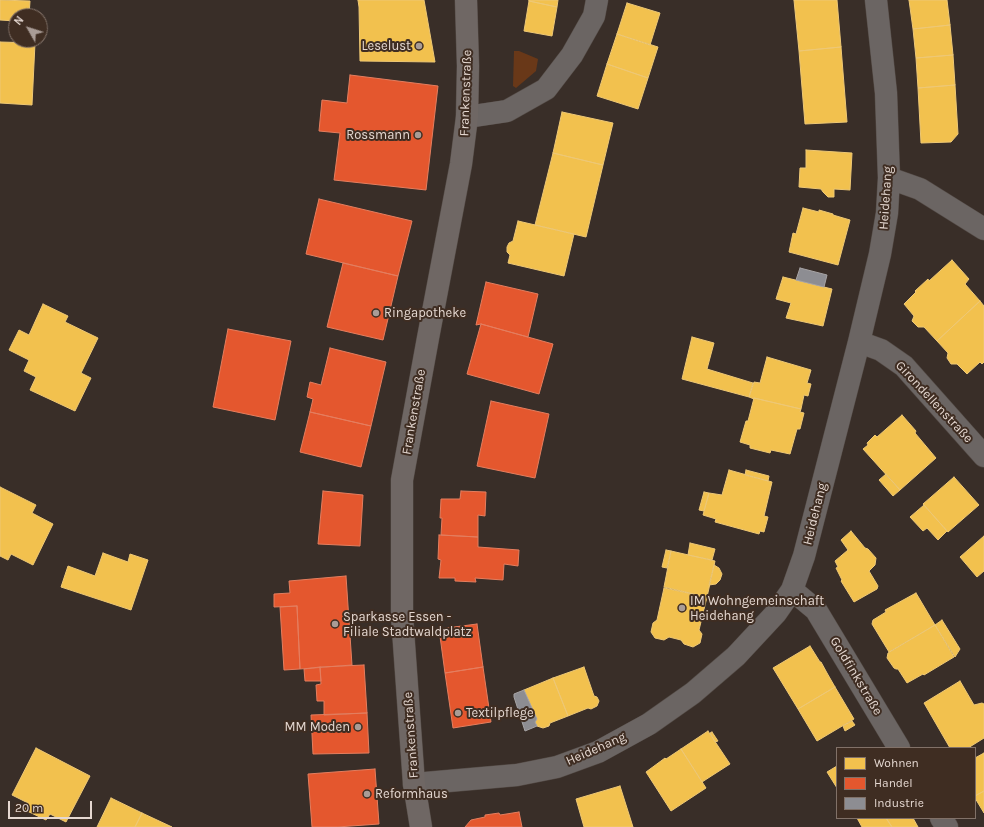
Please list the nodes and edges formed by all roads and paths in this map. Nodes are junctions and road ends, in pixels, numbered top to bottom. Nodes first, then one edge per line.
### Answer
1 (466, 0) edge
2 (597, 0) edge
3 (876, 0) edge
4 (467, 117) junction
5 (889, 178) junction
6 (984, 229) edge
7 (859, 342) junction
8 (984, 456) edge
9 (792, 590) junction
10 (898, 747) edge
11 (414, 784) junction
12 (421, 827) edge

1 - 4 main road, Frankenstraße
2 - 4 street
3 - 5 street, Heidehang
4 - 11 main road, Frankenstraße
5 - 6 street
5 - 7 street, Heidehang
7 - 8 street, Girondellenstraße
7 - 9 street, Heidehang
9 - 10 street, Goldfinkstraße
9 - 11 street, Heidehang
11 - 12 main road, Frankenstraße

